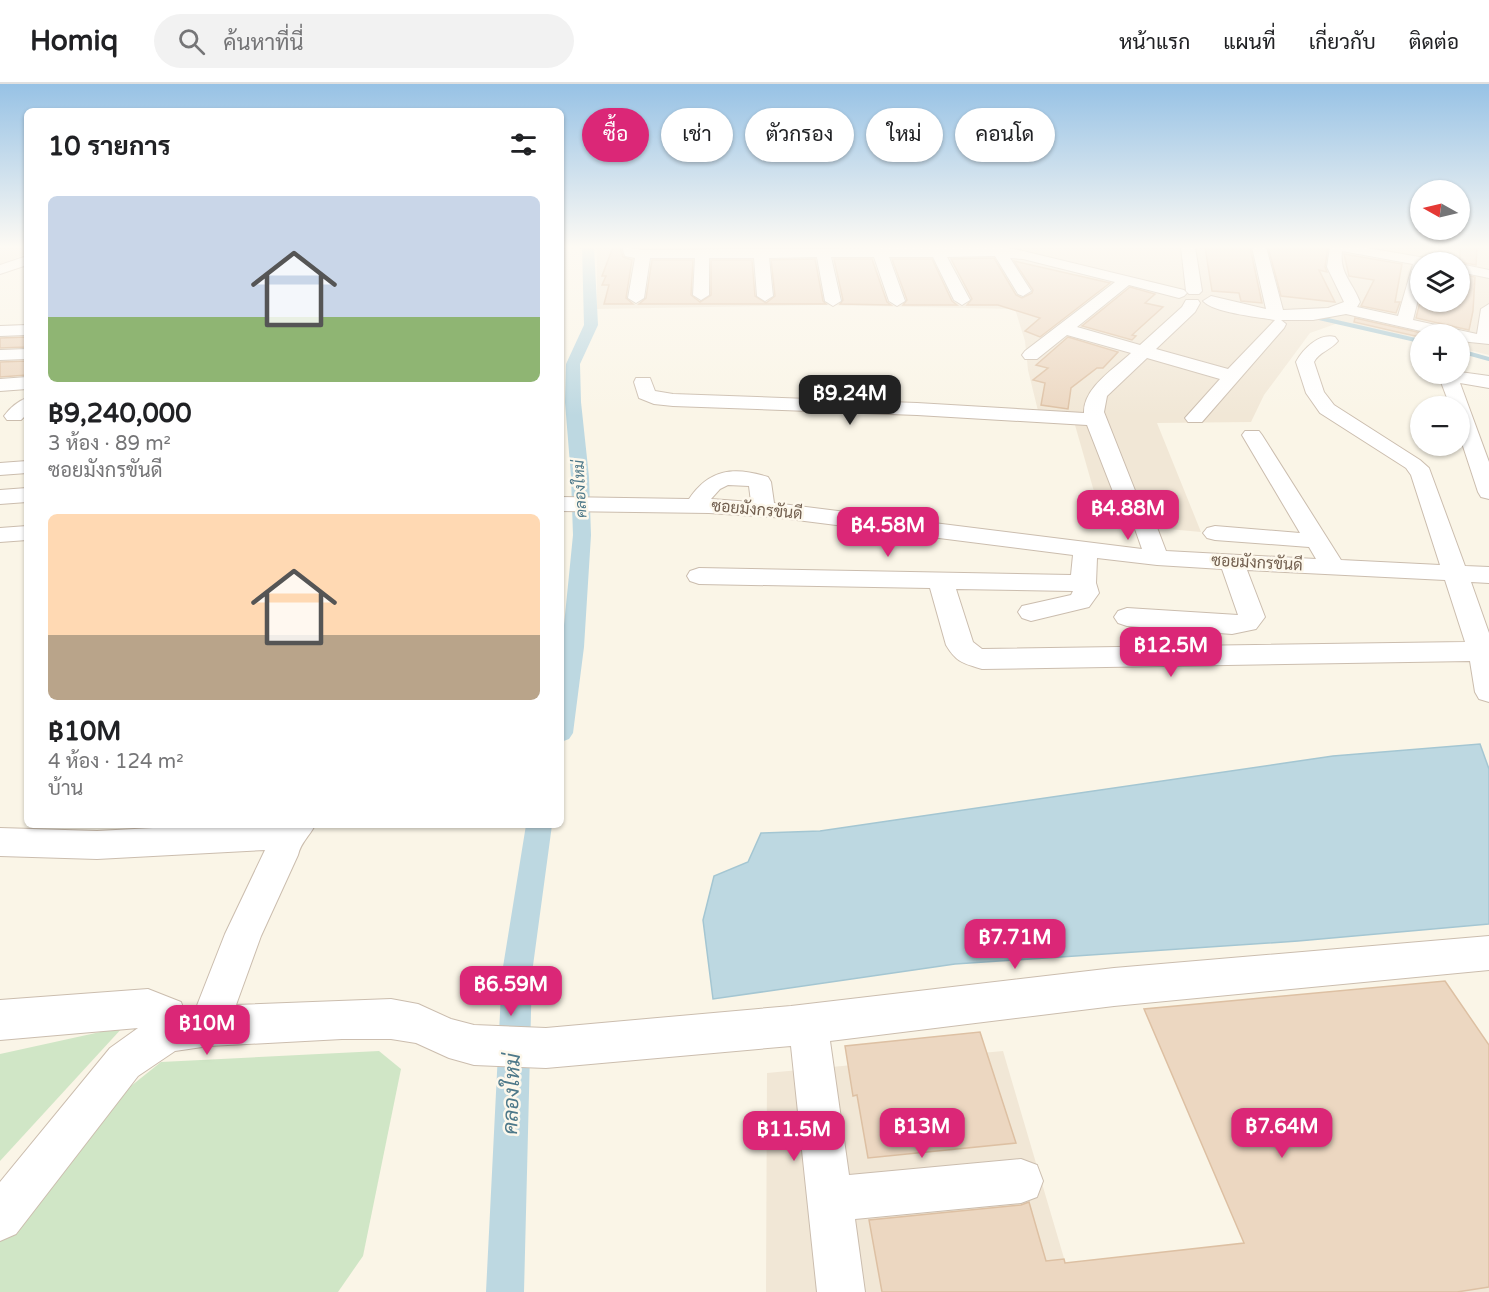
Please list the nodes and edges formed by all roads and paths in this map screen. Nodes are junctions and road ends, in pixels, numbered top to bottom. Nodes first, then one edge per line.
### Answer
1 (1097, 303) edge
2 (1189, 303) edge
3 (1219, 303) edge
4 (1273, 303) edge
5 (1351, 303) edge
6 (1410, 303) edge
7 (1346, 309) junction
8 (1489, 309) edge
9 (1277, 320) junction
10 (1404, 323) junction
11 (1410, 324) edge
12 (1065, 329) junction
13 (24, 330) edge
14 (0, 331) edge
15 (1470, 338) edge
16 (1329, 341) dead end
17 (1144, 351) junction
18 (24, 354) edge
19 (0, 355) edge
20 (1031, 355) dead end
21 (1231, 376) junction
22 (643, 382) dead end
23 (1489, 382) edge
24 (24, 383) edge
25 (0, 385) edge
26 (1455, 396) edge
27 (1195, 418) dead end
28 (1095, 420) junction
29 (1252, 435) dead end
30 (1470, 439) edge
31 (24, 467) edge
32 (0, 469) edge
33 (1489, 492) edge
34 (24, 495) edge
35 (0, 497) edge
36 (1128, 502) junction
37 (564, 503) edge
38 (24, 533) edge
39 (1215, 533) dead end
40 (0, 535) edge
41 (1317, 541) junction
42 (1086, 550) junction
43 (1132, 555) junction
44 (1157, 558) junction
45 (1232, 562) junction
46 (1333, 567) junction
47 (1456, 573) junction
48 (1489, 575) edge
49 (699, 576) dead end
50 (941, 581) junction
51 (1083, 583) junction
52 (1031, 612) dead end
53 (1127, 616) dead end
54 (1482, 651) junction
55 (1489, 692) edge
56 (290, 833) edge
57 (0, 842) edge
58 (1489, 953) edge
59 (0, 1020) edge
60 (808, 1024) junction
61 (209, 1026) junction
62 (170, 1032) junction
63 (1020, 1181) dead end
64 (830, 1199) junction
65 (0, 1218) edge
66 (841, 1292) edge

1 - 12 street
2 - 17 street
3 - 9 street
4 - 9 street
5 - 7 street
6 - 10 street
7 - 9 street
7 - 10 street
8 - 15 street
9 - 21 street
10 - 11 street
12 - 17 street
12 - 20 street
13 - 14 street
16 - 47 street
17 - 21 street
17 - 28 street
18 - 19 street
21 - 27 street
22 - 28 street
23 - 26 street
24 - 25 street
28 - 36 street
29 - 41 street
30 - 33 street
31 - 32 street
34 - 35 street
36 - 43 street
36 - 44 street
37 - 42 street, ซอยมังกรขันดี
38 - 40 street
39 - 41 street
41 - 46 street
42 - 43 street, ซอยมังกรขันดี
42 - 51 street
43 - 44 street, ซอยมังกรขันดี
44 - 45 street, ซอยมังกรขันดี
45 - 46 street, ซอยมังกรขันดี
45 - 53 street
46 - 47 street, ซอยมังกรขันดี
47 - 48 street, ซอยมังกรขันดี
47 - 54 street
49 - 50 street
50 - 51 street
50 - 54 street
51 - 52 street
54 - 55 street
56 - 57 street
56 - 61 street
58 - 60 street
59 - 62 street
60 - 61 street
60 - 64 street
61 - 62 street
62 - 65 street
63 - 64 street
64 - 66 street

